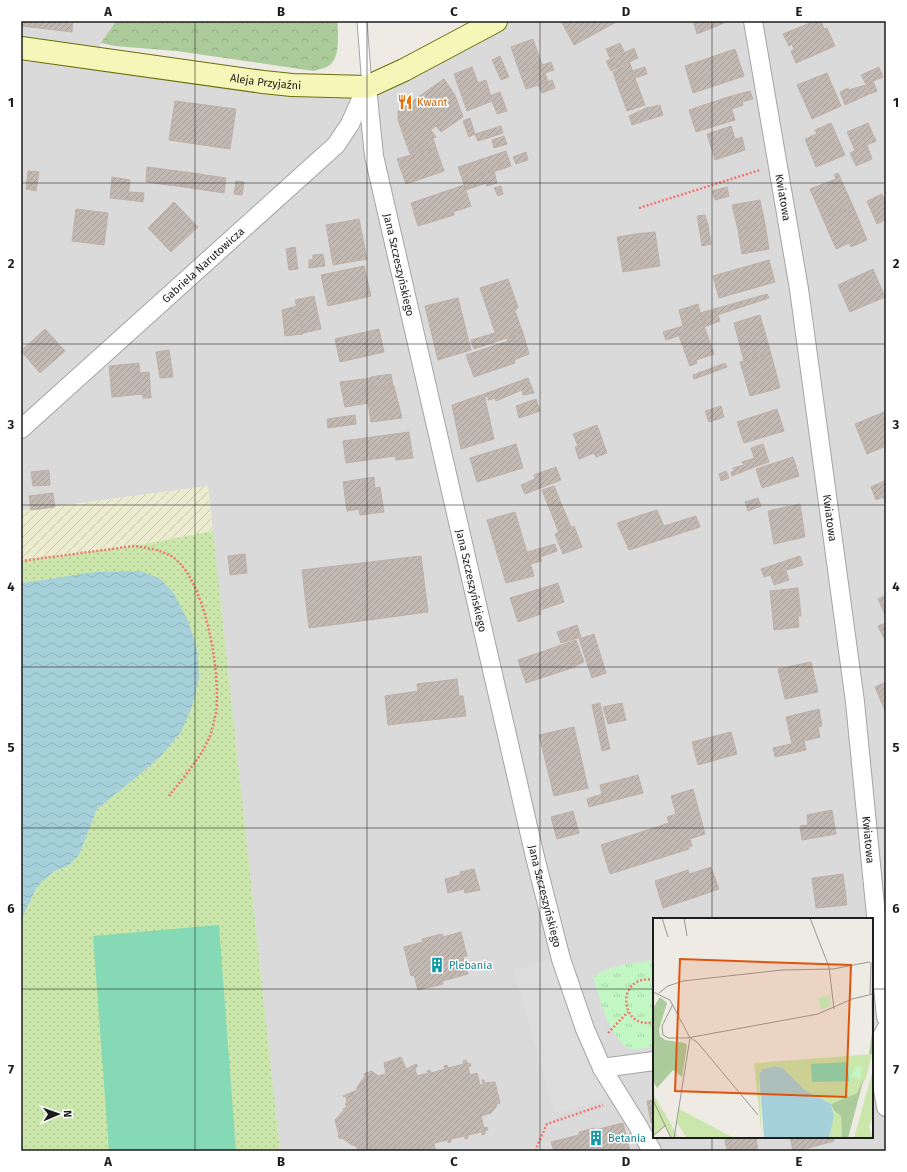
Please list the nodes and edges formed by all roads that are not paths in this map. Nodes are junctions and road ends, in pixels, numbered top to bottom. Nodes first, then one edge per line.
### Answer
1 (362, 21) edge
2 (496, 21) edge
3 (753, 21) edge
4 (21, 48) edge
5 (367, 87) junction
6 (21, 429) edge
7 (886, 1017) edge
8 (886, 1028) edge
9 (873, 1030) edge
10 (653, 1061) edge
11 (602, 1068) junction
12 (886, 1107) edge
13 (652, 1151) edge

1 - 5 lane
2 - 5 street, Aleja Przyjaźni
3 - 7 street, Kwiatowa
4 - 5 street, Aleja Przyjaźni
5 - 6 street, Gabriela Narutowicza
5 - 11 street, Jana Szczeszyńskiego
8 - 9 street
8 - 12 street
10 - 11 street
11 - 13 street, Jana Szczeszyńskiego

